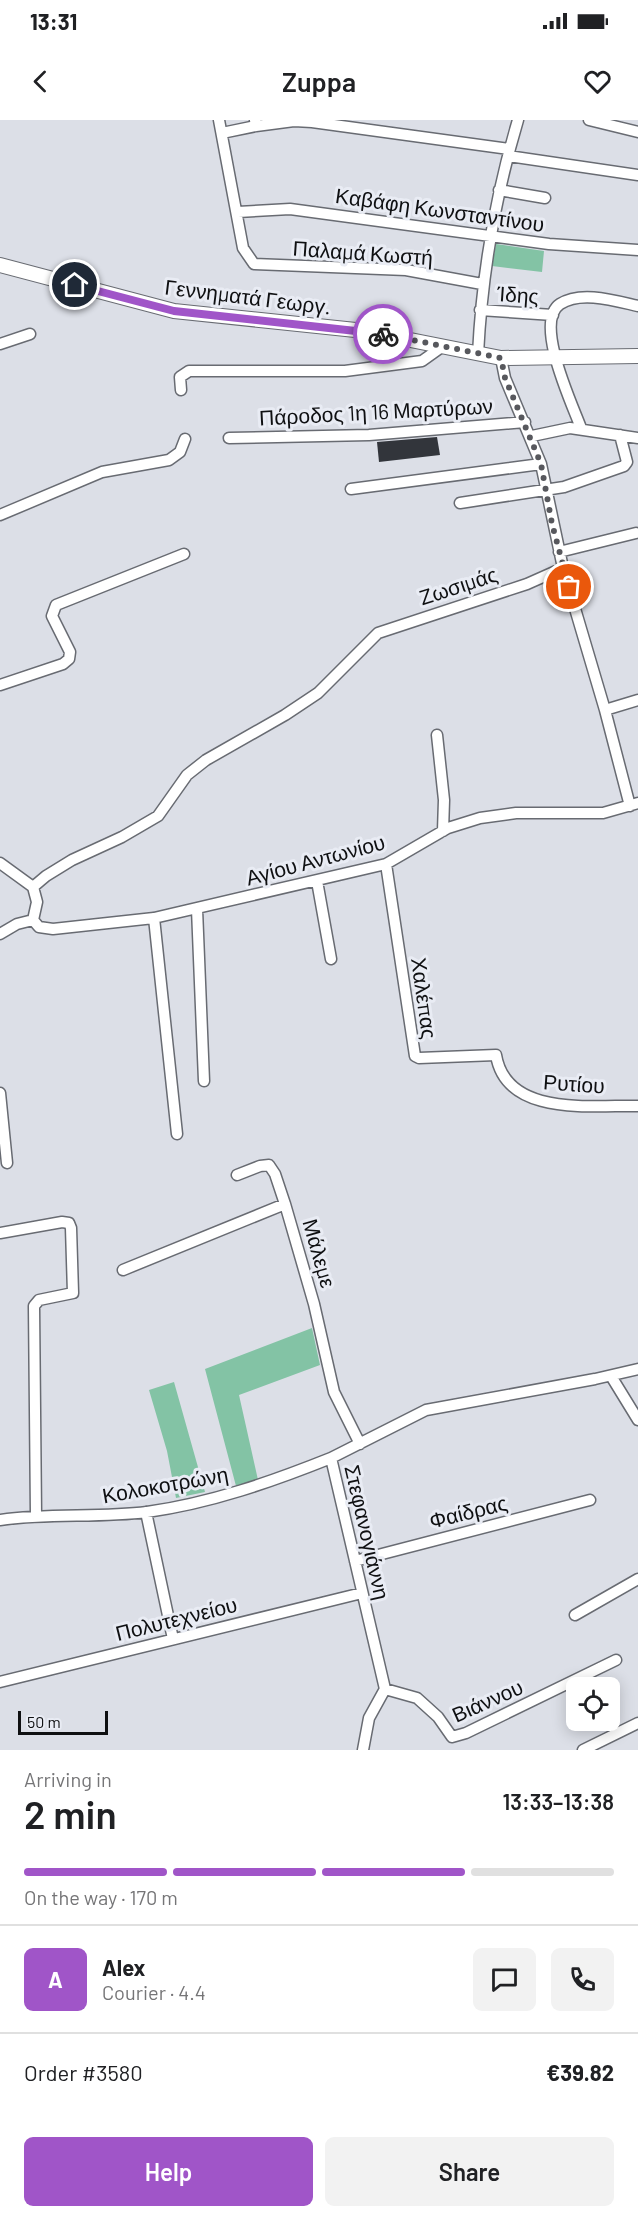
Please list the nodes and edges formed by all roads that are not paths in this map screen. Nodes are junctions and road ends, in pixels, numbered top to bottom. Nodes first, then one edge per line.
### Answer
1 (219, 120) edge
2 (518, 120) edge
3 (589, 120) edge
4 (256, 123) edge
5 (638, 132) edge
6 (222, 133) junction
7 (508, 152) junction
8 (638, 175) edge
9 (499, 190) junction
10 (545, 198) dead end
11 (238, 213) junction
12 (490, 235) junction
13 (638, 250) edge
14 (0, 265) edge
15 (482, 284) junction
16 (638, 306) edge
17 (480, 310) junction
18 (555, 311) junction
19 (30, 334) dead end
20 (0, 344) edge
21 (443, 346) junction
22 (478, 354) junction
23 (638, 356) edge
24 (501, 358) junction
25 (555, 359) junction
26 (181, 390) dead end
27 (525, 422) junction
28 (581, 428) junction
29 (620, 435) junction
30 (531, 436) junction
31 (229, 438) dead end
32 (638, 438) edge
33 (185, 439) dead end
34 (541, 464) junction
35 (351, 489) dead end
36 (548, 490) junction
37 (460, 503) dead end
38 (0, 514) edge
39 (636, 533) dead end
40 (559, 552) junction
41 (184, 554) dead end
42 (563, 568) junction
43 (0, 685) edge
44 (638, 700) edge
45 (605, 710) junction
46 (437, 735) dead end
47 (634, 805) edge
48 (443, 831) junction
49 (0, 863) edge
50 (386, 864) junction
51 (317, 881) junction
52 (33, 887) junction
53 (197, 909) junction
54 (154, 918) junction
55 (33, 920) junction
56 (0, 934) edge
57 (331, 959) dead end
58 (496, 1055) joint
59 (204, 1081) dead end
60 (0, 1093) edge
61 (638, 1106) edge
62 (177, 1134) dead end
63 (8, 1163) dead end
64 (237, 1175) dead end
65 (285, 1204) junction
66 (0, 1233) edge
67 (123, 1270) dead end
68 (638, 1369) edge
69 (611, 1376) junction
70 (638, 1420) edge
71 (360, 1443) junction
72 (331, 1458) junction
73 (590, 1500) dead end
74 (146, 1512) junction
75 (36, 1516) junction
76 (0, 1520) edge
77 (354, 1561) junction
78 (638, 1579) edge
79 (362, 1593) junction
80 (575, 1615) dead end
81 (173, 1639) junction
82 (616, 1660) dead end
83 (0, 1683) edge
84 (385, 1689) junction
85 (638, 1723) edge
86 (363, 1750) edge
87 (583, 1750) edge

1 - 6 street
2 - 7 street
3 - 5 street
4 - 6 street
4 - 7 street
6 - 11 street
7 - 8 street
7 - 9 street
9 - 10 street
9 - 12 street
11 - 12 street, Καβάφη Κωνσταντίνου
11 - 15 street, Παλαμά Κωστή
12 - 13 street, Καβάφη Κωνσταντίνου
12 - 15 street
14 - 21 street, Γεννηματά Γεωργ.
15 - 17 street
16 - 18 street
17 - 18 street, Ίδης
17 - 22 street
18 - 25 street
19 - 20 street
21 - 22 street, Γεννηματά Γεωργ.
21 - 26 street
22 - 24 street, Γεννηματά Γεωργ.
23 - 25 street, Γεννηματά Γεωργ.
24 - 25 street, Γεννηματά Γεωργ.
24 - 27 street
25 - 28 street
27 - 30 street
27 - 31 street, Πάροδος 1η 16 Μαρτύρων
28 - 29 street
28 - 30 street
29 - 32 street
29 - 36 street
30 - 34 street
33 - 38 street
34 - 35 street
34 - 36 street
36 - 37 street
36 - 40 street
39 - 40 street
40 - 42 street
41 - 43 street
42 - 45 street
42 - 52 street, Ζωσιμάς
44 - 45 street
45 - 47 street
46 - 48 street
47 - 48 street, Αγίου Αντωνίου
48 - 50 street, Αγίου Αντωνίου
49 - 52 street
50 - 51 street, Αγίου Αντωνίου
50 - 58 street, Χαλέπας
51 - 53 street, Αγίου Αντωνίου
51 - 57 street
52 - 55 street
53 - 54 street, Αγίου Αντωνίου
53 - 59 street
54 - 55 street, Αγίου Αντωνίου
54 - 62 street
55 - 56 street
58 - 61 street, Ρυτίου
60 - 63 street
64 - 65 street
65 - 67 street, Μάλεμε
65 - 71 street, Μάλεμε
66 - 75 street
68 - 69 street, Στεφανογιάννη
69 - 70 street
69 - 71 street, Στεφανογιάννη
71 - 72 street, Στεφανογιάννη
72 - 74 street, Κολοκοτρώνη
72 - 77 street, Στεφανογιάννη
73 - 77 street, Φαίδρας
74 - 75 street, Κολοκοτρώνη
74 - 81 street
75 - 76 street, Κολοκοτρώνη
77 - 79 street, Στεφανογιάννη
78 - 80 street
79 - 81 street, Πολυτεχνείου
79 - 84 street, Στεφανογιάννη
81 - 83 street, Πολυτεχνείου
82 - 84 street, Βιάννου
84 - 86 street
85 - 87 street

